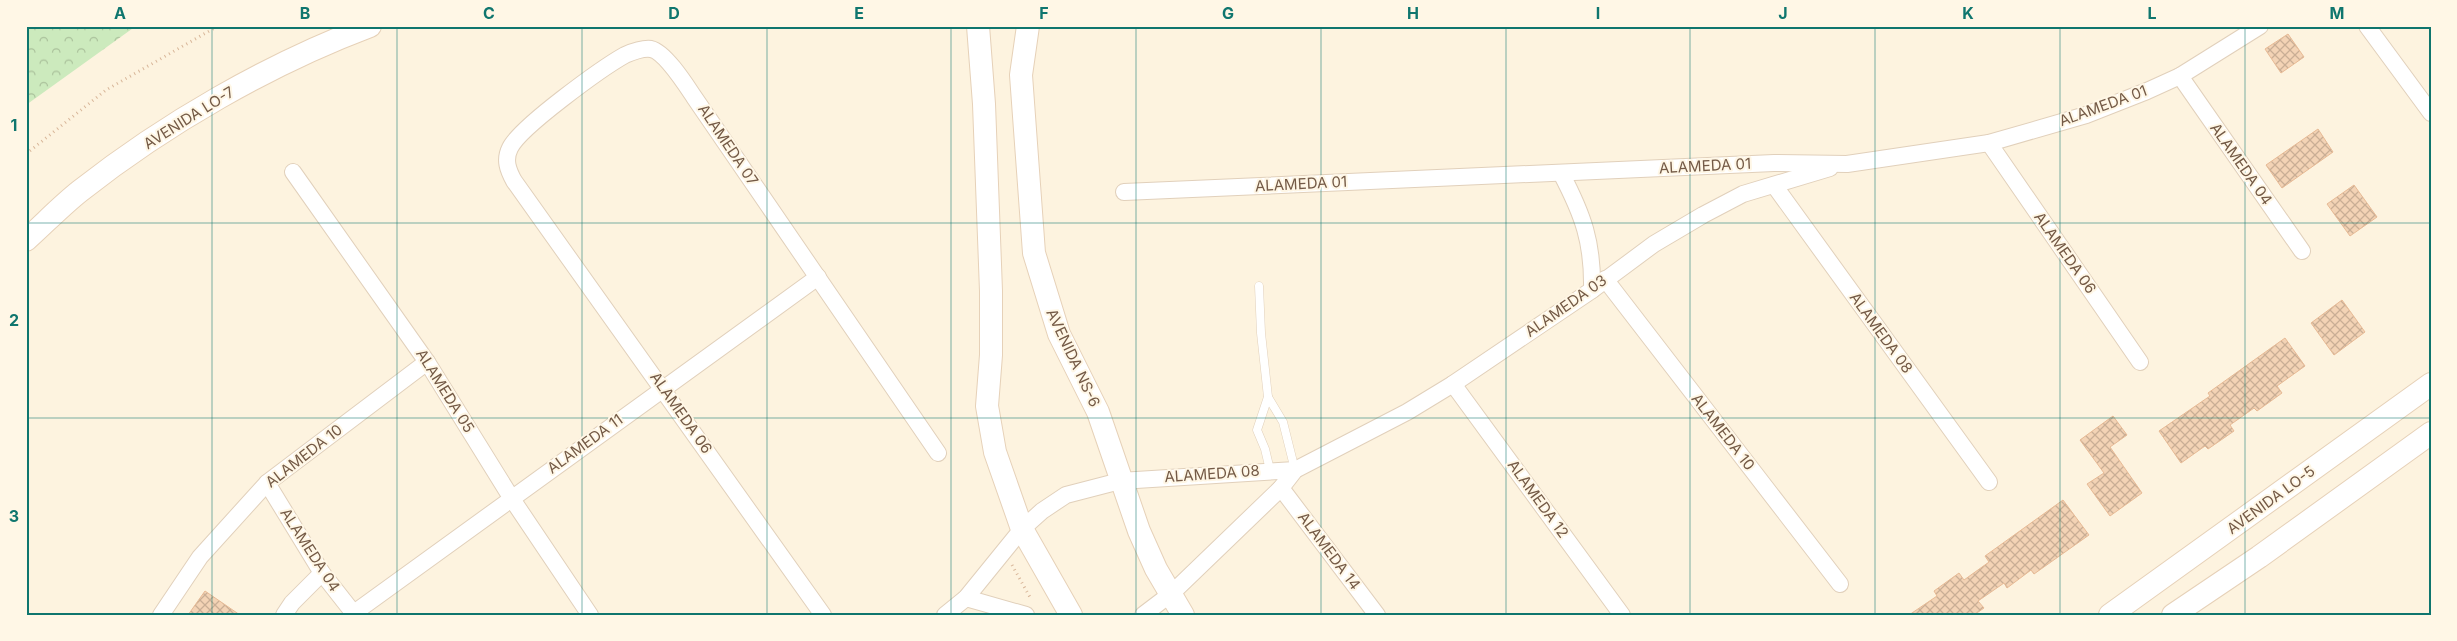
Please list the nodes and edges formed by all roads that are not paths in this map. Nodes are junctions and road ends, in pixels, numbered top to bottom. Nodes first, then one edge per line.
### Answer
1 (370, 26) edge
2 (978, 26) edge
3 (1028, 26) edge
4 (2260, 26) edge
5 (2367, 26) edge
6 (2180, 76) junction
7 (2431, 113) edge
8 (1989, 143) junction
9 (1847, 164) junction
10 (293, 172) dead end
11 (1561, 172) junction
12 (1774, 185) junction
13 (1124, 192) dead end
14 (537, 212) joint
15 (26, 240) edge
16 (2302, 251) dead end
17 (818, 277) junction
18 (1606, 279) junction
19 (1260, 286) dead end
20 (1592, 290) junction
21 (427, 362) junction
22 (2140, 362) dead end
23 (1453, 384) junction
24 (2431, 384) edge
25 (663, 387) junction
26 (1268, 397) junction
27 (2431, 433) edge
28 (938, 454) dead end
29 (1270, 470) junction
30 (1295, 470) junction
31 (1120, 480) junction
32 (1989, 482) dead end
33 (267, 483) junction
34 (1280, 488) junction
35 (512, 499) junction
36 (1022, 529) junction
37 (322, 573) junction
38 (1840, 584) dead end
39 (1172, 593) junction
40 (966, 598) junction
41 (1031, 611) edge
42 (354, 614) edge
43 (161, 615) edge
44 (284, 615) edge
45 (590, 615) edge
46 (823, 615) edge
47 (945, 615) edge
48 (1071, 615) edge
49 (1143, 615) edge
50 (1183, 615) edge
51 (1377, 615) edge
52 (1622, 615) edge
53 (2110, 615) edge
54 (2173, 615) edge

1 - 15 street, AVENIDA LO-7
2 - 36 street
3 - 31 street, AVENIDA NS-6
4 - 6 street, ALAMEDA 01
5 - 7 street
6 - 8 street, ALAMEDA 01
6 - 16 street, ALAMEDA 04
8 - 9 street, ALAMEDA 01
8 - 22 street, ALAMEDA 06
9 - 11 street, ALAMEDA 01
9 - 12 street, ALAMEDA 03
10 - 21 street, ALAMEDA 05
11 - 13 street, ALAMEDA 01
11 - 20 street
12 - 18 street, ALAMEDA 03
12 - 32 street, ALAMEDA 08
14 - 17 street, ALAMEDA 07
14 - 25 street, ALAMEDA 06
17 - 25 street, ALAMEDA 11
17 - 28 street, ALAMEDA 07
18 - 20 street, ALAMEDA 03
18 - 38 street, ALAMEDA 10
19 - 26 lane
20 - 23 street, ALAMEDA 03
21 - 33 street, ALAMEDA 10
21 - 35 street, ALAMEDA 05
23 - 30 street, ALAMEDA 03
23 - 52 street, ALAMEDA 12
24 - 53 street, AVENIDA LO-5
25 - 35 street, ALAMEDA 11
25 - 46 street, ALAMEDA 06
26 - 29 lane
26 - 30 lane
27 - 54 street
29 - 30 street, ALAMEDA 08
29 - 31 street, ALAMEDA 08
30 - 34 street, ALAMEDA 08
31 - 36 street, ALAMEDA 08
31 - 39 street, AVENIDA NS-6
33 - 37 street, ALAMEDA 04
33 - 43 street, ALAMEDA 10
34 - 39 street, ALAMEDA 08
34 - 51 street, ALAMEDA 14
35 - 42 street, ALAMEDA 11
35 - 45 street, ALAMEDA 05
36 - 40 street, ALAMEDA 08
36 - 48 street
37 - 42 street, ALAMEDA 04
37 - 44 street
39 - 49 street, ALAMEDA 08
39 - 50 street, AVENIDA NS-6
40 - 41 street
40 - 47 street, ALAMEDA 08

